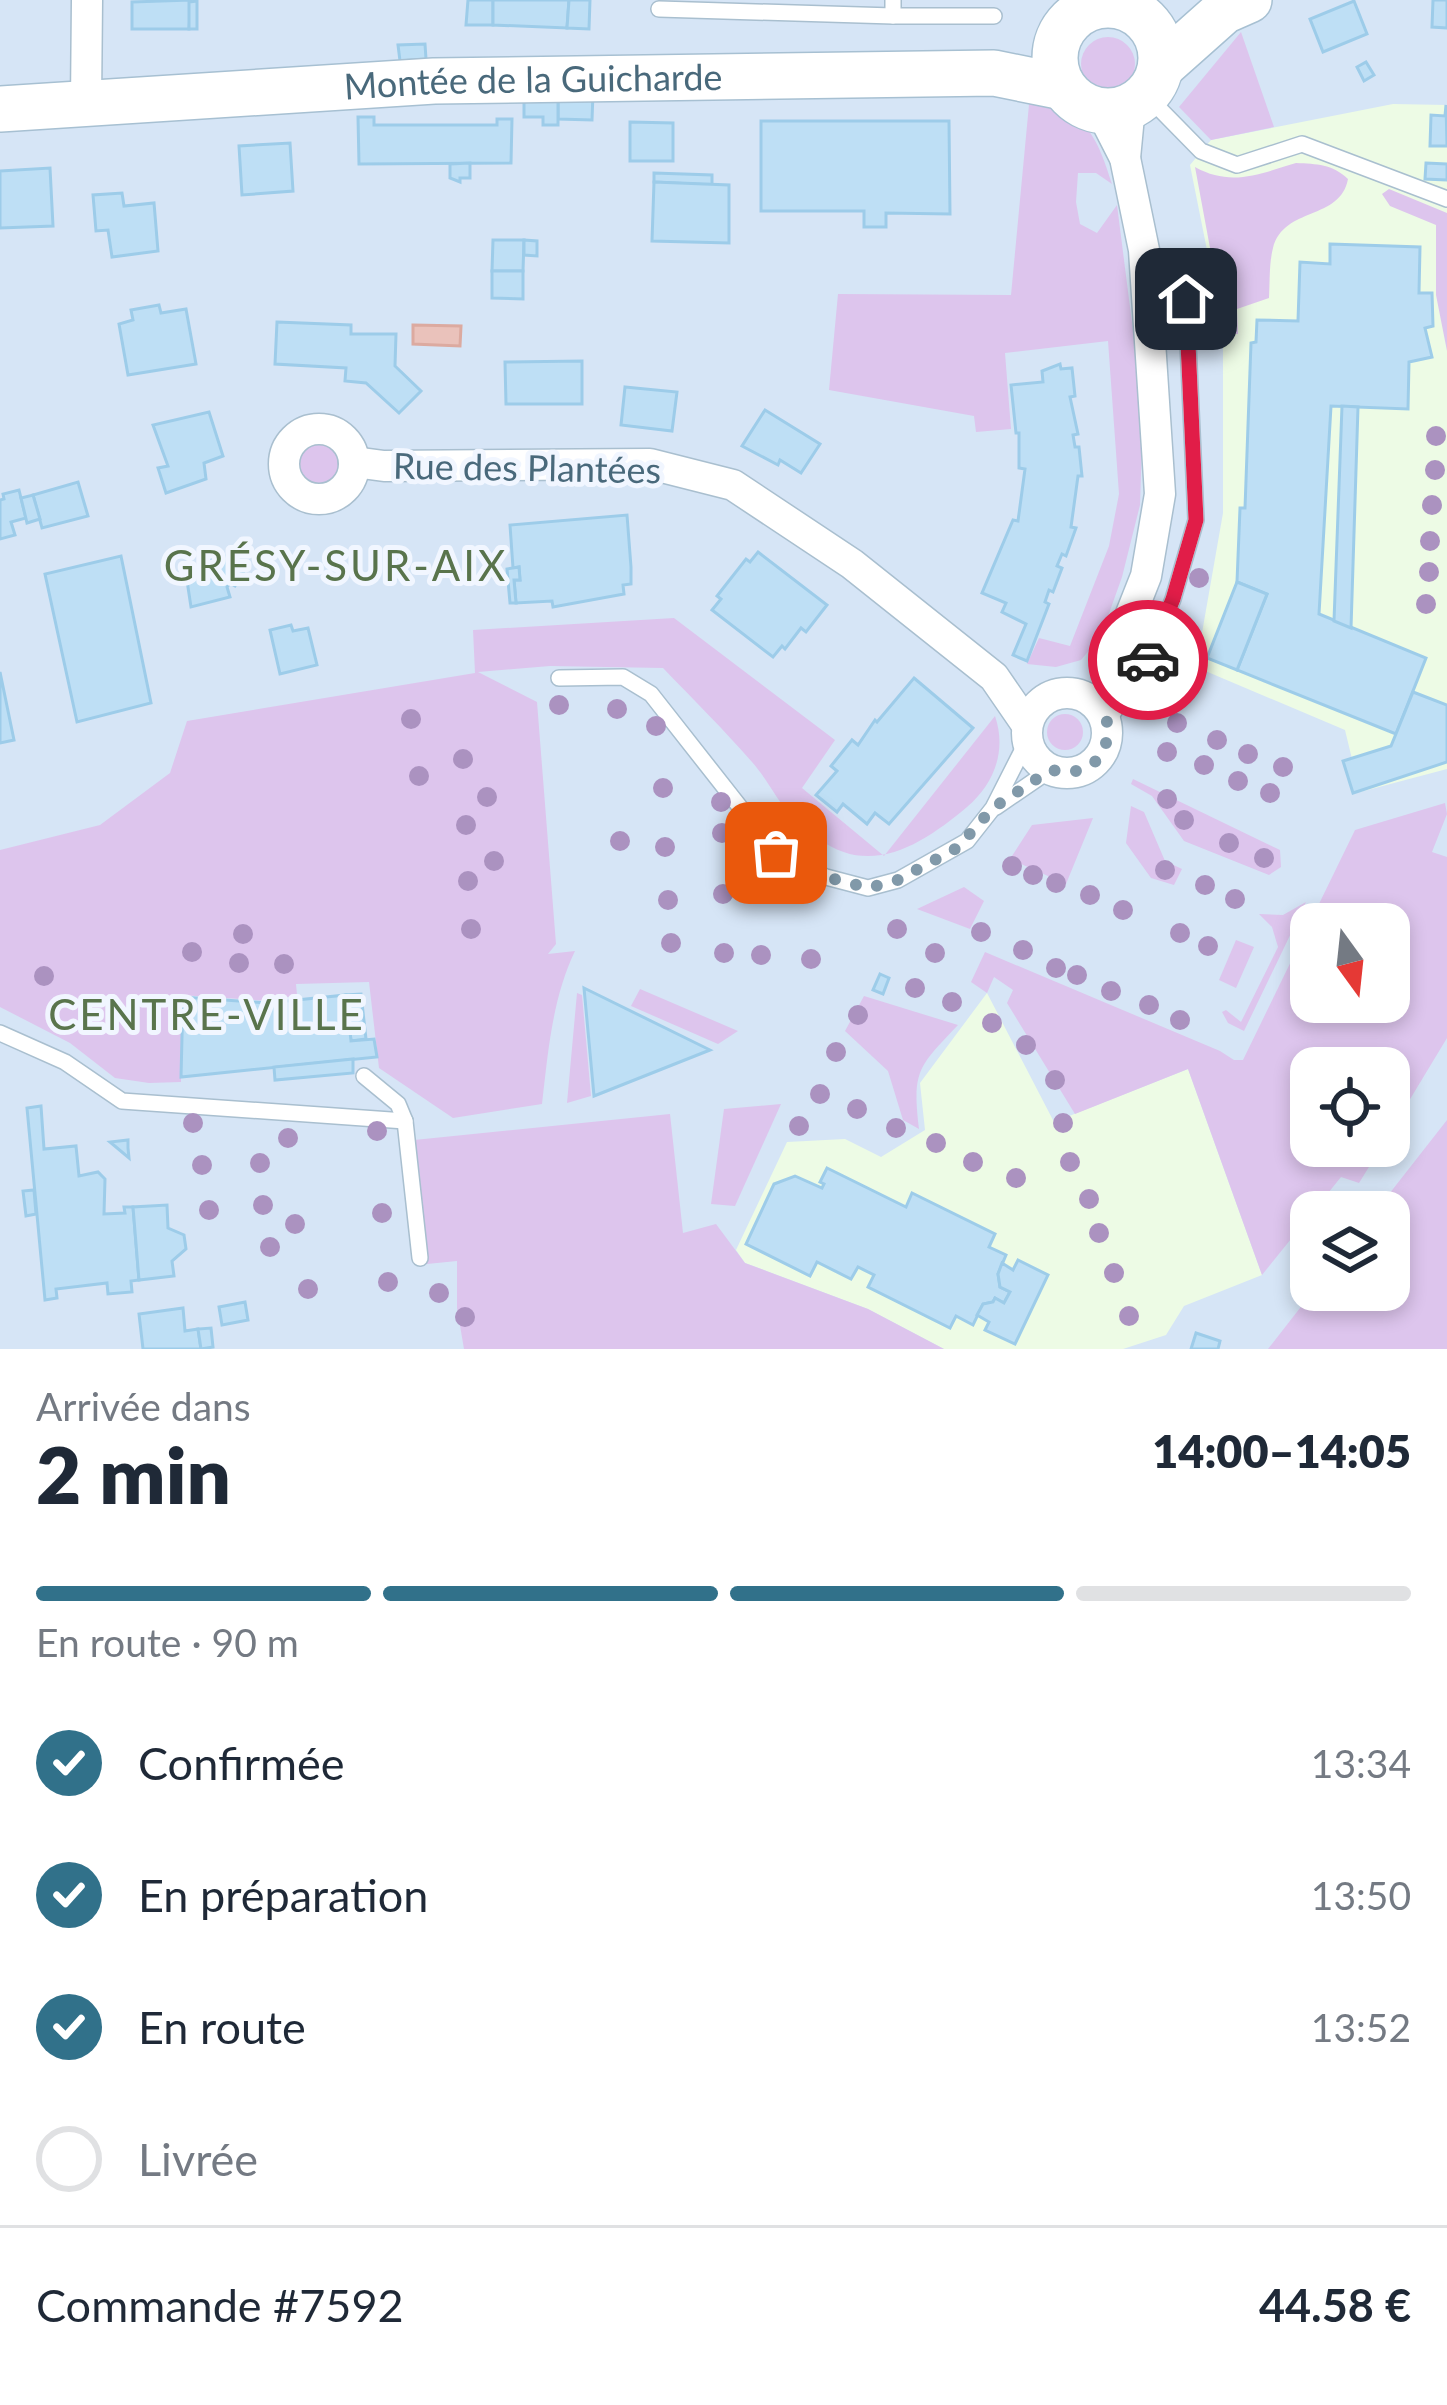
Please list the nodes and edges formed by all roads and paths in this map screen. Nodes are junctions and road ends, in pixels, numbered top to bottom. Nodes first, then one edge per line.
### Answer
1 (87, 0) edge
2 (1236, 6) edge
3 (893, 8) edge
4 (659, 9) dead end
5 (994, 16) dead end
6 (1108, 50) edge
7 (86, 102) junction
8 (0, 109) edge
9 (1447, 199) edge
10 (1144, 250) junction
11 (354, 462) dead end
12 (1114, 657) junction
13 (994, 677) junction
14 (559, 678) dead end
15 (1061, 693) junction
16 (1105, 718) junction
17 (1027, 733) junction
18 (1050, 770) junction
19 (993, 808) junction
20 (2, 1036) edge
21 (364, 1076) dead end
22 (405, 1120) junction
23 (419, 1258) dead end

1 - 7 street
2 - 6 main road
3 - 4 lane
3 - 5 lane
6 - 7 main road, Montée de la Guicharde
6 - 9 lane
6 - 10 street
7 - 8 main road, Montée de la Guicharde
10 - 12 street
10 - 16 lane
11 - 13 street, Rue des Plantées
12 - 15 street
12 - 16 street
13 - 15 street, Rue des Plantées
13 - 17 street, Rue des Plantées
14 - 19 lane
15 - 16 street
15 - 17 street
16 - 18 street
17 - 18 street
17 - 19 lane
18 - 19 lane
20 - 22 lane
21 - 22 lane
22 - 23 lane

